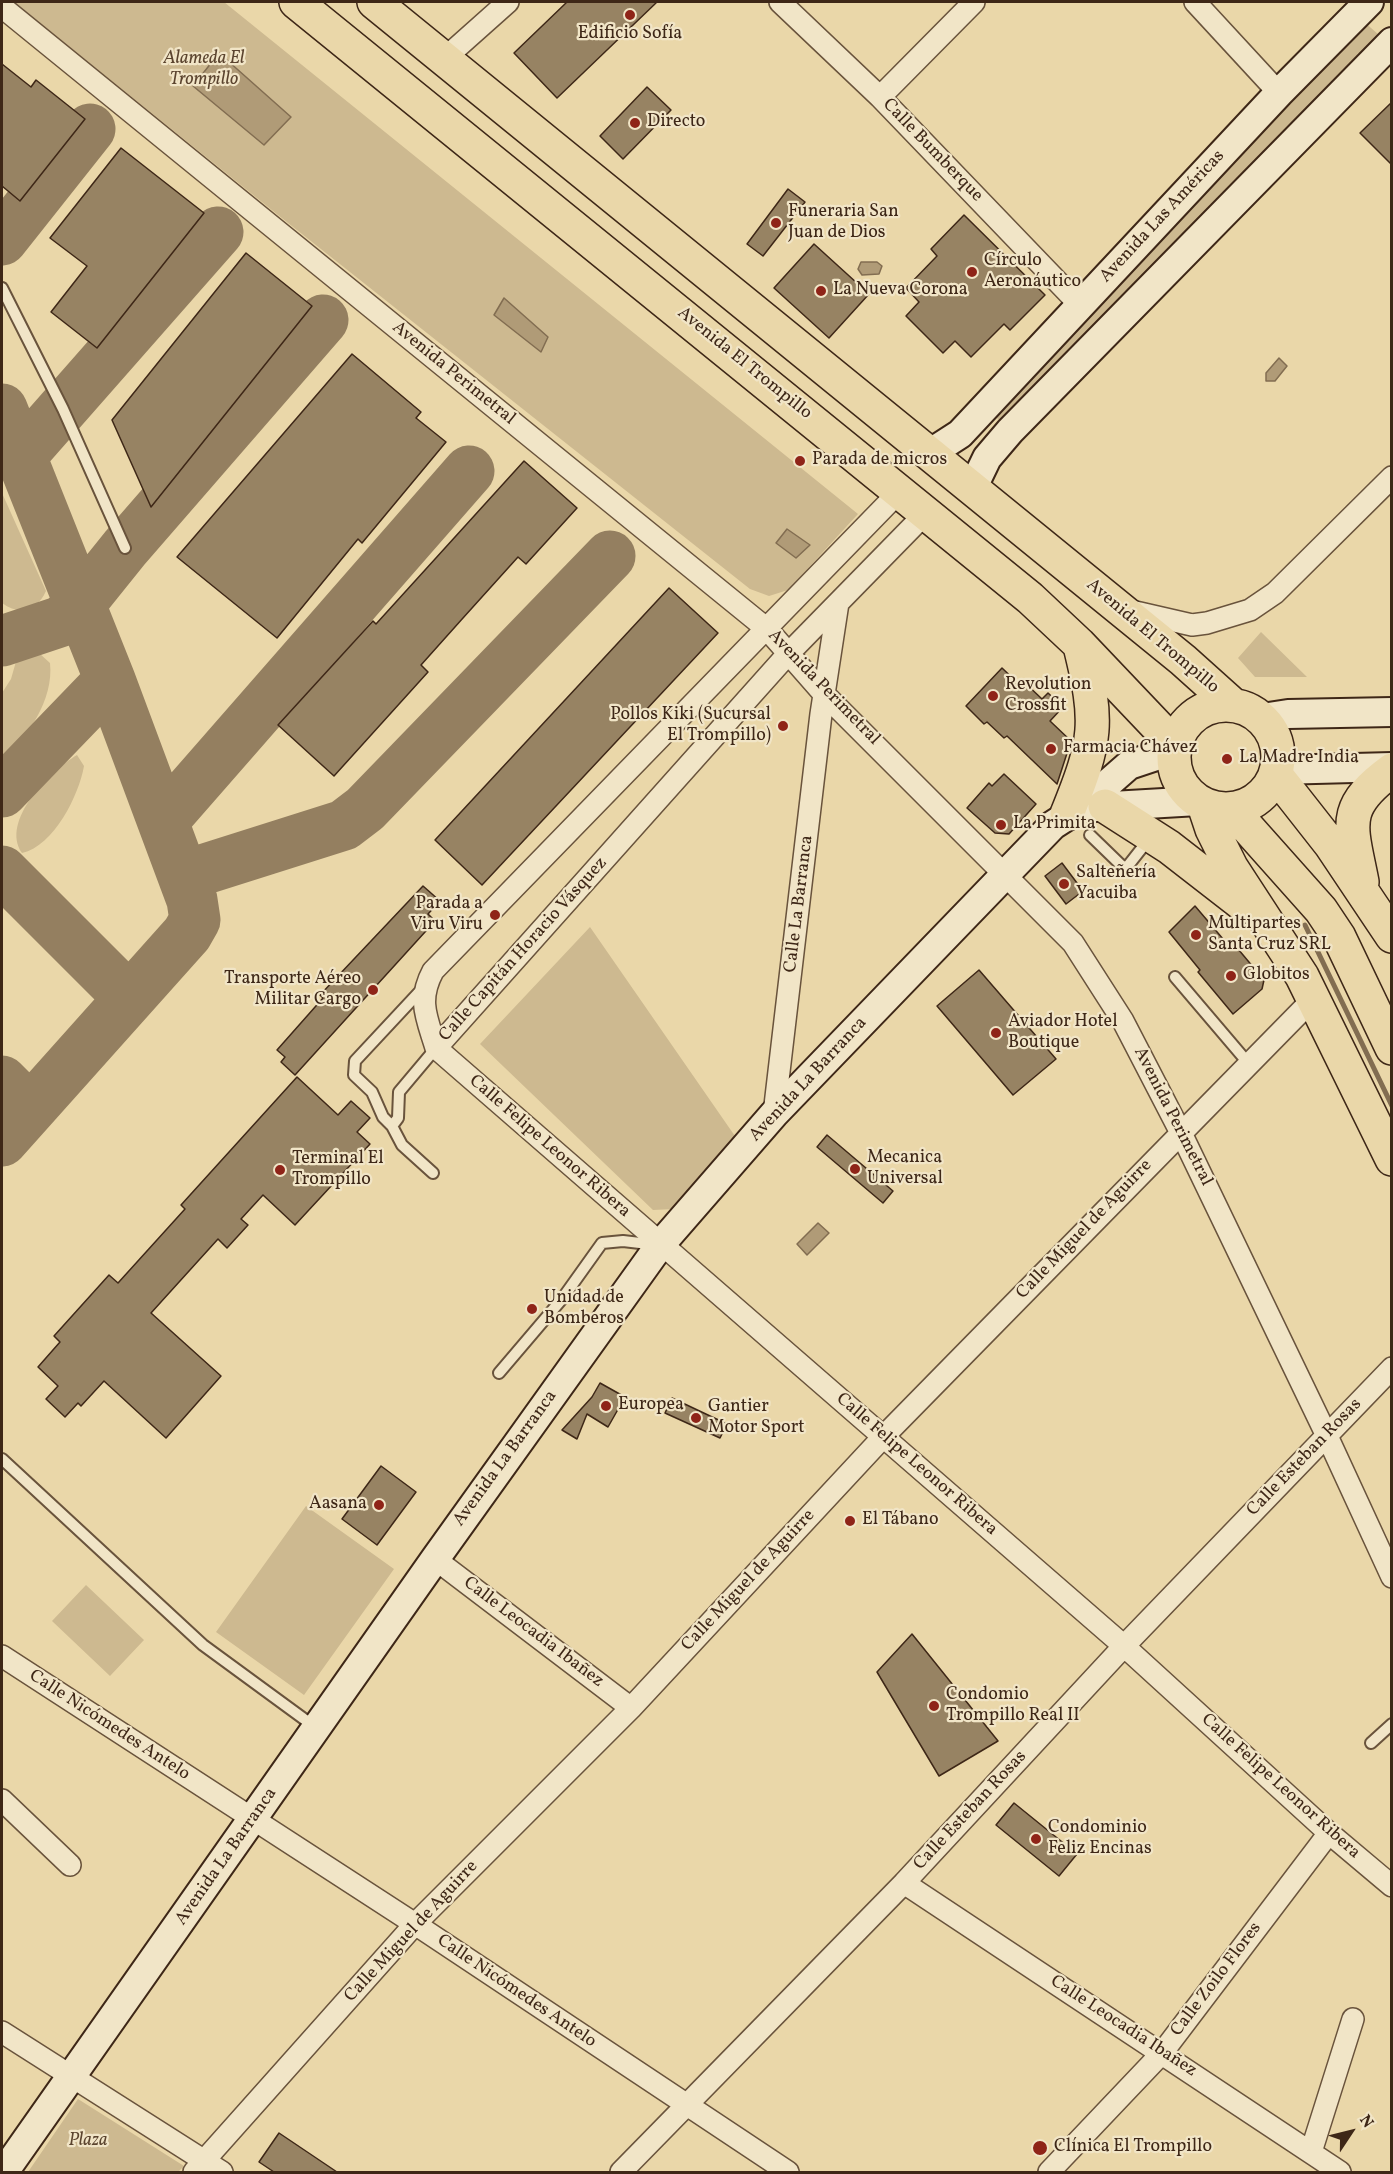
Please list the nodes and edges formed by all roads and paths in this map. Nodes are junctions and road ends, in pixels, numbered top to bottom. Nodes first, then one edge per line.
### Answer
1 (296, 2) edge
2 (374, 2) edge
3 (508, 2) edge
4 (974, 2) edge
5 (1195, 2) edge
6 (1369, 2) edge
7 (1380, 2) edge
8 (788, 4) edge
9 (2, 7) edge
10 (1392, 13) edge
11 (1392, 42) edge
12 (444, 59) junction
13 (1279, 93) junction
14 (880, 97) junction
15 (2, 288) edge
16 (1080, 305) junction
17 (986, 406) junction
18 (1010, 431) junction
19 (929, 454) junction
20 (1392, 477) edge
21 (972, 489) junction
22 (898, 492) junction
23 (924, 515) junction
24 (125, 548) dead end
25 (838, 603) junction
26 (1115, 606) junction
27 (766, 629) junction
28 (1079, 644) junction
29 (788, 655) junction
30 (824, 694) junction
31 (1232, 704) junction
32 (1392, 712) edge
33 (1262, 718) junction
34 (1175, 747) junction
35 (1392, 769) edge
36 (1277, 773) junction
37 (1211, 805) junction
38 (1086, 815) junction
39 (1331, 845) junction
40 (1007, 874) junction
41 (1365, 895) junction
42 (1272, 930) junction
43 (1392, 936) edge
44 (1175, 977) dead end
45 (426, 985) junction
46 (1392, 995) edge
47 (1314, 999) junction
48 (436, 1048) junction
49 (1392, 1048) edge
50 (1249, 1064) junction
51 (774, 1114) junction
52 (392, 1126) junction
53 (1181, 1133) junction
54 (1392, 1160) edge
55 (433, 1173) dead end
56 (660, 1245) junction
57 (1392, 1368) edge
58 (499, 1373) dead end
59 (884, 1436) junction
60 (1327, 1436) junction
61 (2, 1459) edge
62 (435, 1559) junction
63 (1392, 1577) edge
64 (1124, 1646) junction
65 (2, 1656) edge
66 (631, 1708) junction
67 (1392, 1724) edge
68 (317, 1729) junction
69 (1371, 1743) dead end
70 (2, 1800) edge
71 (252, 1821) junction
72 (1329, 1833) junction
73 (70, 1865) dead end
74 (904, 1883) junction
75 (1392, 1886) edge
76 (415, 1924) junction
77 (1353, 2019) dead end
78 (2, 2032) edge
79 (1162, 2053) junction
80 (71, 2078) junction
81 (686, 2106) junction
82 (1311, 2152) junction
83 (207, 2169) edge
84 (4, 2172) edge
85 (621, 2172) edge
86 (788, 2172) edge
87 (1049, 2172) edge
88 (1340, 2172) edge

1 - 22 main road, Avenida El Trompillo
2 - 12 main road, Avenida El Trompillo
3 - 12 street
4 - 14 street
5 - 13 street
6 - 13 street, Avenida Las Américas
7 - 10 street
8 - 14 street, Calle Bumberque
9 - 27 street, Avenida Perimetral
11 - 18 street
12 - 19 main road, Avenida El Trompillo
13 - 16 street, Avenida Las Américas
14 - 16 street, Calle Bumberque
15 - 24 lane
16 - 17 street, Avenida Las Américas
17 - 18 street
17 - 19 street, Avenida Las Américas
18 - 21 street
19 - 21 main road, Avenida El Trompillo
20 - 26 street
21 - 26 main road, Avenida El Trompillo
22 - 23 main road, Avenida El Trompillo
22 - 27 street
23 - 25 street, Calle Capitán Horacio Vásquez
23 - 28 main road, Avenida El Trompillo
25 - 29 street, Calle Capitán Horacio Vásquez
25 - 30 street, Calle La Barranca
26 - 31 main road, Avenida El Trompillo
27 - 29 street, Avenida Perimetral
27 - 45 street
28 - 34 main road, Avenida El Trompillo
28 - 38 main road
29 - 30 street, Avenida Perimetral
29 - 48 street, Calle Capitán Horacio Vásquez
30 - 40 street, Avenida Perimetral
30 - 51 street, Calle La Barranca
31 - 33 main road
31 - 34 main road
32 - 33 street
33 - 36 main road
34 - 37 main road
34 - 38 street, Avenida La Barranca
35 - 36 street
35 - 41 main road
36 - 37 main road
36 - 39 main road
37 - 38 street
37 - 42 main road
37 - 49 main road
38 - 40 street, Avenida La Barranca
38 - 42 main road
39 - 41 main road
39 - 46 main road
40 - 51 street, Avenida La Barranca
40 - 53 street, Avenida Perimetral
41 - 43 main road
42 - 47 main road
44 - 50 lane
45 - 48 street, Calle Capitán Horacio Vásquez
45 - 52 lane
47 - 50 street, Calle Miguel de Aguirre
47 - 54 main road
48 - 52 lane
48 - 56 street, Calle Felipe Leonor Ribera
50 - 53 street, Calle Miguel de Aguirre
51 - 56 street, Avenida La Barranca
52 - 55 lane
53 - 59 street, Calle Miguel de Aguirre
53 - 60 street, Avenida Perimetral
56 - 58 lane
56 - 59 street, Calle Felipe Leonor Ribera
56 - 62 street, Avenida La Barranca
57 - 60 street, Calle Esteban Rosas
59 - 64 street, Calle Felipe Leonor Ribera
59 - 66 street, Calle Miguel de Aguirre
60 - 63 street, Avenida Perimetral
60 - 64 street, Calle Esteban Rosas
61 - 68 lane
62 - 66 street, Calle Leocadia Ibañez
62 - 68 street, Avenida La Barranca
64 - 72 street, Calle Felipe Leonor Ribera
64 - 74 street, Calle Esteban Rosas
65 - 71 street, Calle Nicómedes Antelo
66 - 76 street, Calle Miguel de Aguirre
67 - 69 lane
68 - 71 street, Avenida La Barranca
70 - 73 street
71 - 76 street, Calle Nicómedes Antelo
71 - 80 street, Avenida La Barranca
72 - 75 street, Calle Felipe Leonor Ribera
72 - 79 street, Calle Zoilo Flores
74 - 79 street, Calle Leocadia Ibañez
74 - 81 street, Calle Esteban Rosas
76 - 81 street, Calle Nicómedes Antelo
76 - 83 street, Calle Miguel de Aguirre
77 - 82 street
78 - 80 street
79 - 82 street, Calle Leocadia Ibañez
79 - 87 street, Calle Zoilo Flores
80 - 83 street
80 - 84 street, Avenida La Barranca
81 - 85 street, Calle Esteban Rosas
81 - 86 street, Calle Nicómedes Antelo
82 - 88 street, Calle Leocadia Ibañez

